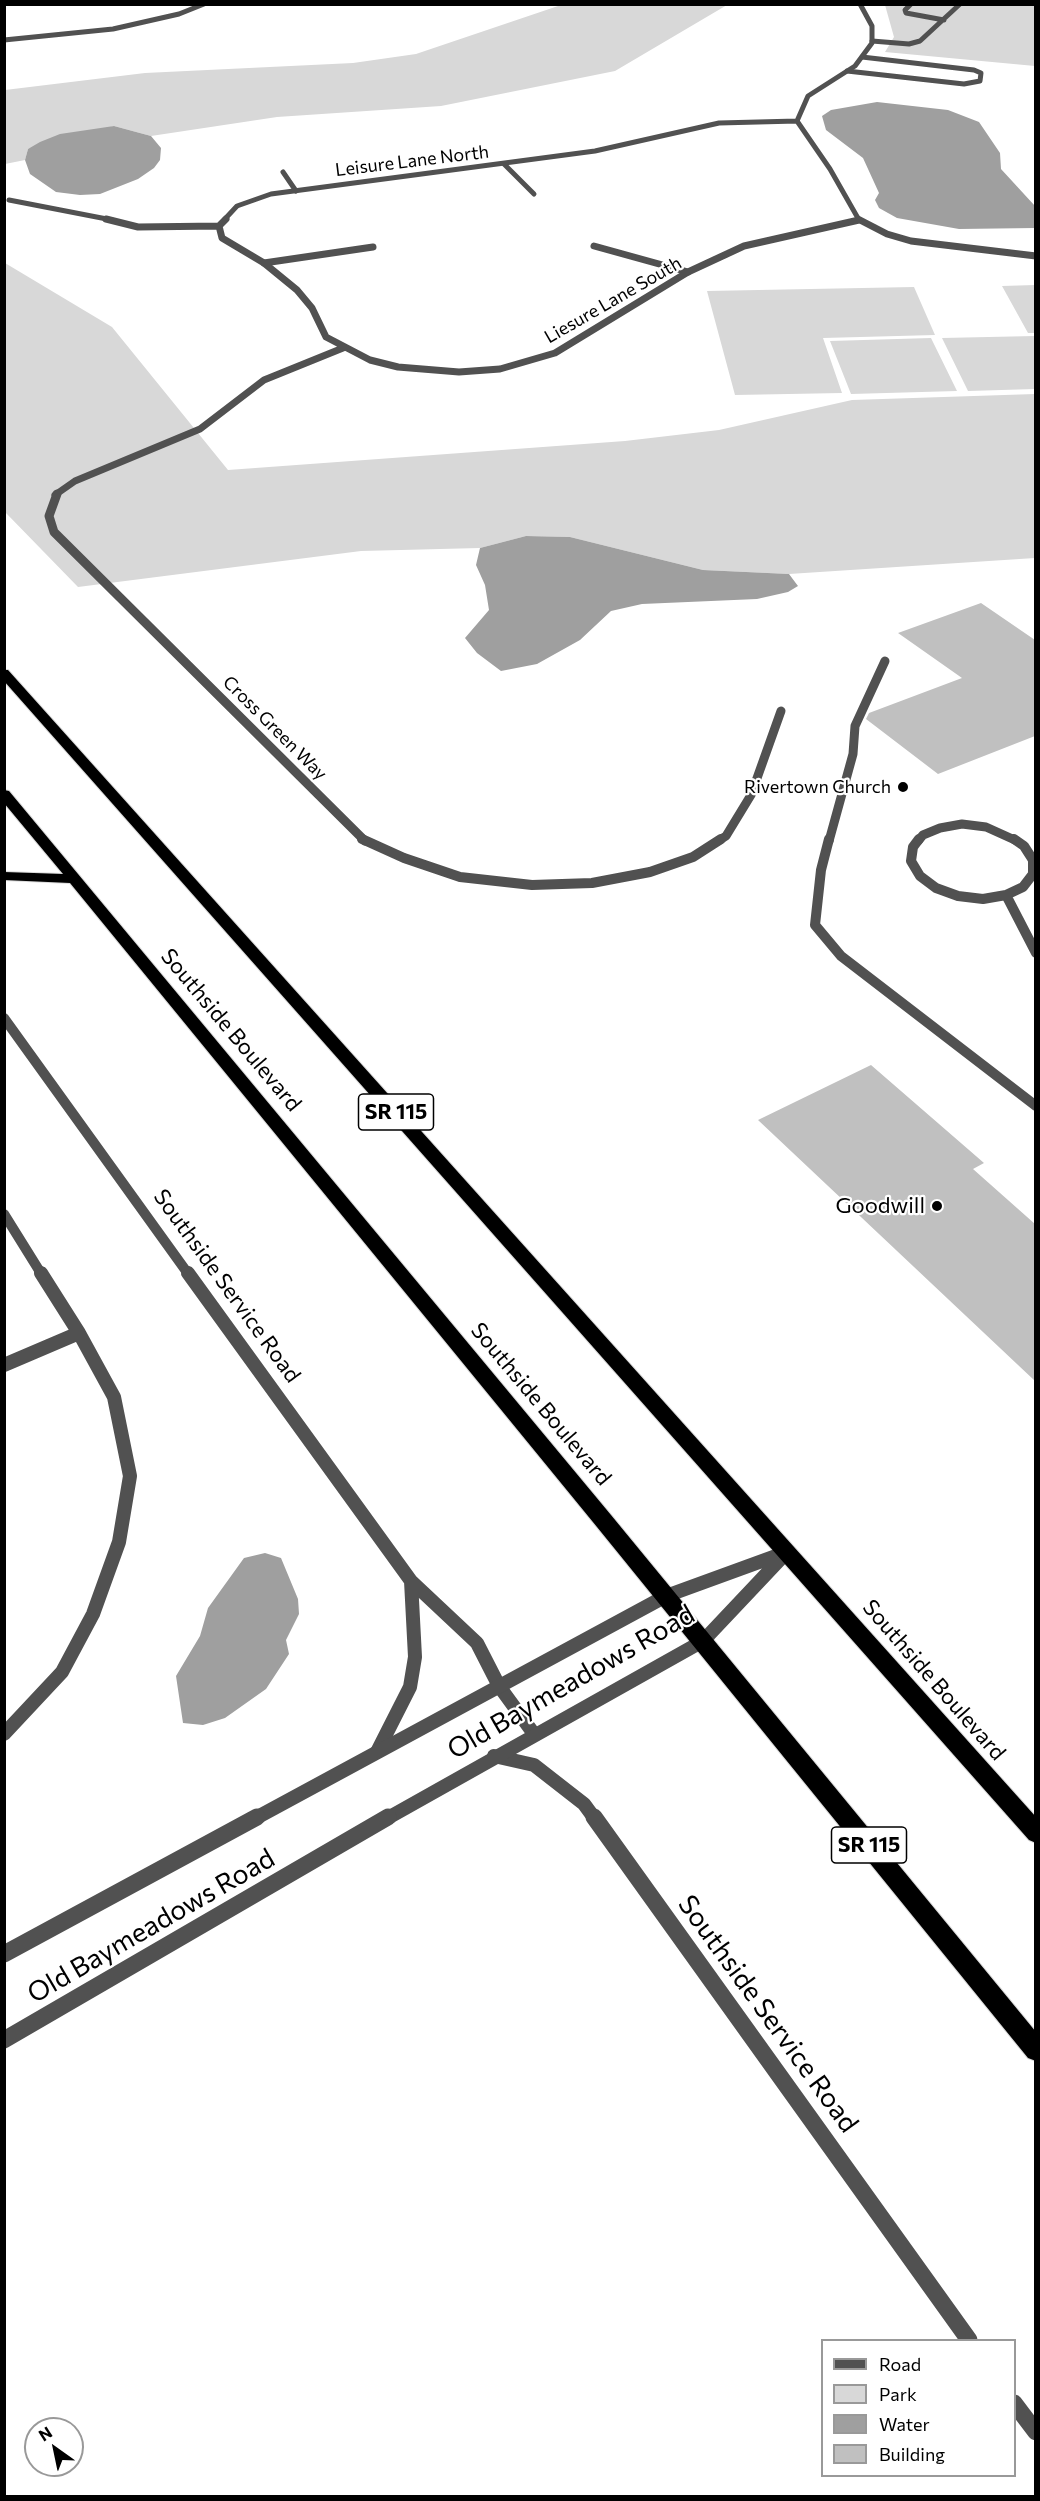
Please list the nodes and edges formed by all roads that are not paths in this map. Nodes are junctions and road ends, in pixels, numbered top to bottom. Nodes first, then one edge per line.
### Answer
1 (204, 4) edge
2 (860, 4) edge
3 (911, 4) edge
4 (960, 4) edge
5 (944, 20) junction
6 (4, 40) edge
7 (872, 41) junction
8 (862, 57) junction
9 (847, 71) junction
10 (796, 122) junction
11 (504, 164) junction
12 (283, 172) dead end
13 (296, 191) junction
14 (534, 194) dead end
15 (9, 200) dead end
16 (859, 220) junction
17 (219, 226) junction
18 (594, 246) dead end
19 (374, 247) dead end
20 (1035, 256) edge
21 (264, 263) junction
22 (688, 272) junction
23 (343, 348) junction
24 (885, 661) dead end
25 (4, 673) edge
26 (781, 711) dead end
27 (4, 794) edge
28 (4, 876) edge
29 (74, 879) junction
30 (1006, 895) junction
31 (1035, 953) edge
32 (4, 1018) edge
33 (1035, 1106) edge
34 (4, 1214) edge
35 (79, 1333) junction
36 (4, 1365) edge
37 (787, 1552) junction
38 (411, 1581) junction
39 (666, 1596) junction
40 (702, 1641) junction
41 (499, 1686) junction
42 (4, 1734) edge
43 (534, 1734) junction
44 (377, 1752) junction
45 (494, 1756) junction
46 (1035, 1833) edge
47 (4, 1954) edge
48 (4, 2040) edge
49 (1035, 2050) edge
50 (968, 2339) edge
51 (1016, 2406) edge
52 (1035, 2432) edge

1 - 6 street
2 - 7 street
3 - 5 street
4 - 5 street
5 - 7 street
7 - 8 street
8 - 9 street
8 - 9 street
9 - 10 street
10 - 11 street, Leisure Lane North
10 - 16 street
11 - 13 street, Leisure Lane North
11 - 14 street
12 - 13 street
13 - 17 street, Leisure Lane North
15 - 17 street
16 - 20 street
16 - 22 street, Liesure Lane South
17 - 21 street
18 - 22 street
19 - 21 street
21 - 23 street
22 - 23 street, Liesure Lane South
23 - 26 street, Cross Green Way
24 - 33 street
25 - 37 highway, Southside Boulevard / SR 115
27 - 29 highway, Southside Boulevard / SR 115
28 - 29 highway
29 - 39 highway, Southside Boulevard / SR 115
30 - 30 street
30 - 31 street
32 - 38 street, Southside Service Road
34 - 35 street
35 - 36 street
35 - 42 street
37 - 39 street, Old Baymeadows Road
37 - 40 street, Old Baymeadows Road
37 - 46 highway, Southside Boulevard / SR 115
38 - 41 street, Southside Service Road
38 - 44 street
39 - 40 highway, Southside Boulevard / SR 115
39 - 41 street, Old Baymeadows Road
40 - 43 street, Old Baymeadows Road
40 - 49 highway, Southside Boulevard / SR 115
41 - 43 street, Southside Service Road
41 - 44 street, Old Baymeadows Road
43 - 45 street, Old Baymeadows Road
44 - 47 street, Old Baymeadows Road
45 - 48 street, Old Baymeadows Road
45 - 50 street, Southside Service Road
51 - 52 street

